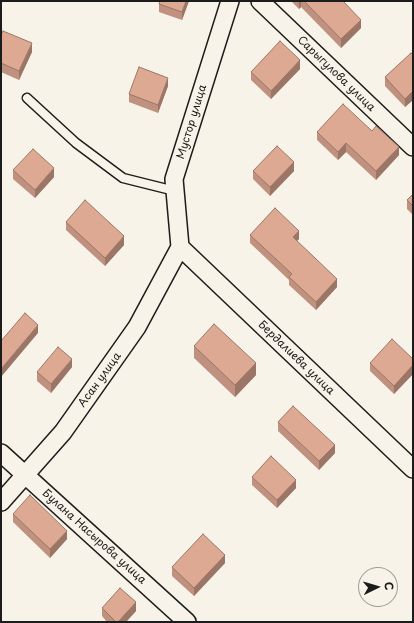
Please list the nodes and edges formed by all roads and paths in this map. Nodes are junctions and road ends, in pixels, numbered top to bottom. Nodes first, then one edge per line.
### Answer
1 (230, 1) edge
2 (260, 1) edge
3 (26, 98) dead end
4 (413, 147) edge
5 (175, 191) junction
6 (180, 247) junction
7 (1, 453) edge
8 (413, 469) edge
9 (25, 475) junction
10 (1, 502) edge
11 (187, 622) edge

1 - 5 street, Мустор улица
2 - 4 street, Сарыгулова улица
3 - 5 lane
5 - 6 street, Мустор улица
6 - 8 street, Бердалиева улица
6 - 9 street, Асан улица
7 - 9 street, Булана Насырова улица
9 - 10 street, Асан улица
9 - 11 street, Булана Насырова улица

